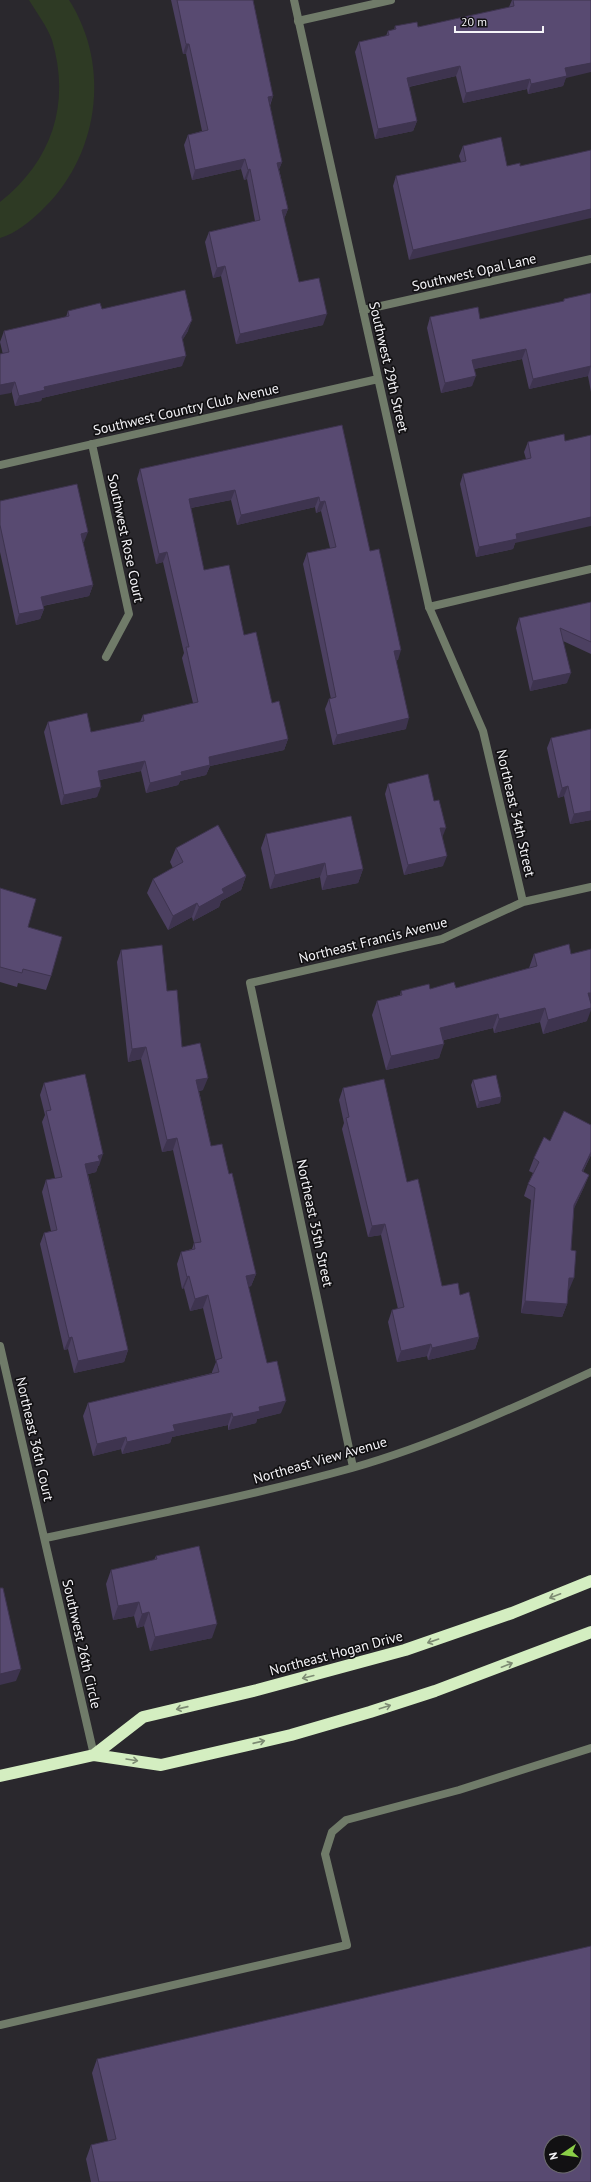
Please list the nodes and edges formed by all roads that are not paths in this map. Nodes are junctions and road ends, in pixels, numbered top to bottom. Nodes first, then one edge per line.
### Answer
1 (294, 0) edge
2 (391, 0) edge
3 (298, 21) junction
4 (591, 259) edge
5 (362, 310) junction
6 (378, 379) junction
7 (92, 444) junction
8 (0, 465) edge
9 (591, 569) edge
10 (429, 607) junction
11 (106, 657) dead end
12 (483, 731) joint
13 (591, 887) edge
14 (523, 902) junction
15 (250, 983) joint
16 (0, 1346) edge
17 (591, 1372) edge
18 (353, 1467) junction
19 (45, 1538) junction
20 (591, 1581) edge
21 (591, 1632) edge
22 (591, 1748) edge
23 (94, 1755) junction
24 (0, 1776) edge
25 (0, 2025) edge

1 - 3 street, Southwest 29th Street
2 - 3 street
3 - 5 street, Southwest 29th Street
4 - 5 street, Southwest Opal Lane
5 - 6 street, Southwest 29th Street
6 - 7 street, Southwest Country Club Avenue
6 - 10 street, Southwest 29th Street
7 - 8 street, Southwest Country Club Avenue
7 - 11 street, Southwest Rose Court
9 - 10 street
10 - 12 street, Southwest 29th Street
12 - 14 street, Northeast 34th Street
13 - 14 street, Northeast Francis Avenue
14 - 15 street, Northeast Francis Avenue
15 - 18 street, Northeast 35th Street
16 - 19 street, Northeast 36th Court
17 - 18 street, Northeast View Avenue
18 - 19 street, Northeast View Avenue
19 - 23 street, Southwest 26th Circle
20 -> 23 highway, Northeast Hogan Drive
23 -> 21 highway, Northeast Hogan Drive
22 - 25 street
23 - 24 highway, Northeast Hogan Drive

